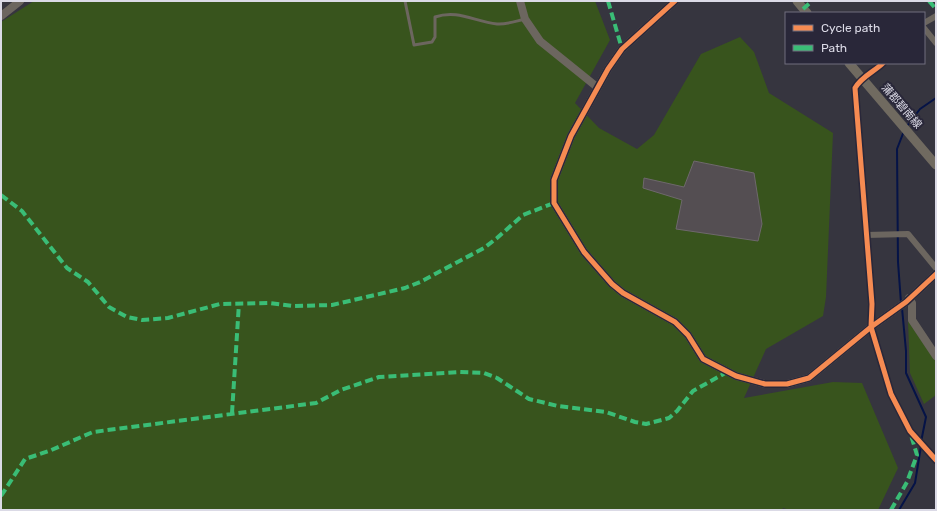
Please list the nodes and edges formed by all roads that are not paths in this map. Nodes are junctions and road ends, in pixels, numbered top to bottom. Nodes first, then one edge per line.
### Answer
1 (20, 1) edge
2 (404, 1) edge
3 (520, 1) edge
4 (675, 1) edge
5 (797, 1) edge
6 (806, 12) edge
7 (1, 16) edge
8 (936, 16) edge
9 (525, 19) junction
10 (925, 22) edge
11 (925, 29) edge
12 (936, 43) edge
13 (850, 64) edge
14 (882, 64) edge
15 (862, 78) junction
16 (597, 87) junction
17 (936, 165) edge
18 (866, 235) junction
19 (936, 268) edge
20 (936, 274) edge
21 (909, 298) junction
22 (871, 327) junction
23 (936, 356) edge
24 (936, 460) edge

1 - 7 street
2 - 9 lane
3 - 9 street
4 - 16 street
5 - 6 main road
8 - 10 street
9 - 16 street
11 - 12 street
13 - 15 main road, 蒲郡碧南線
14 - 15 street
15 - 17 main road, 蒲郡碧南線
15 - 18 street
16 - 22 street
18 - 19 street
18 - 22 street
20 - 21 street
21 - 22 street
21 - 23 street
22 - 24 street

